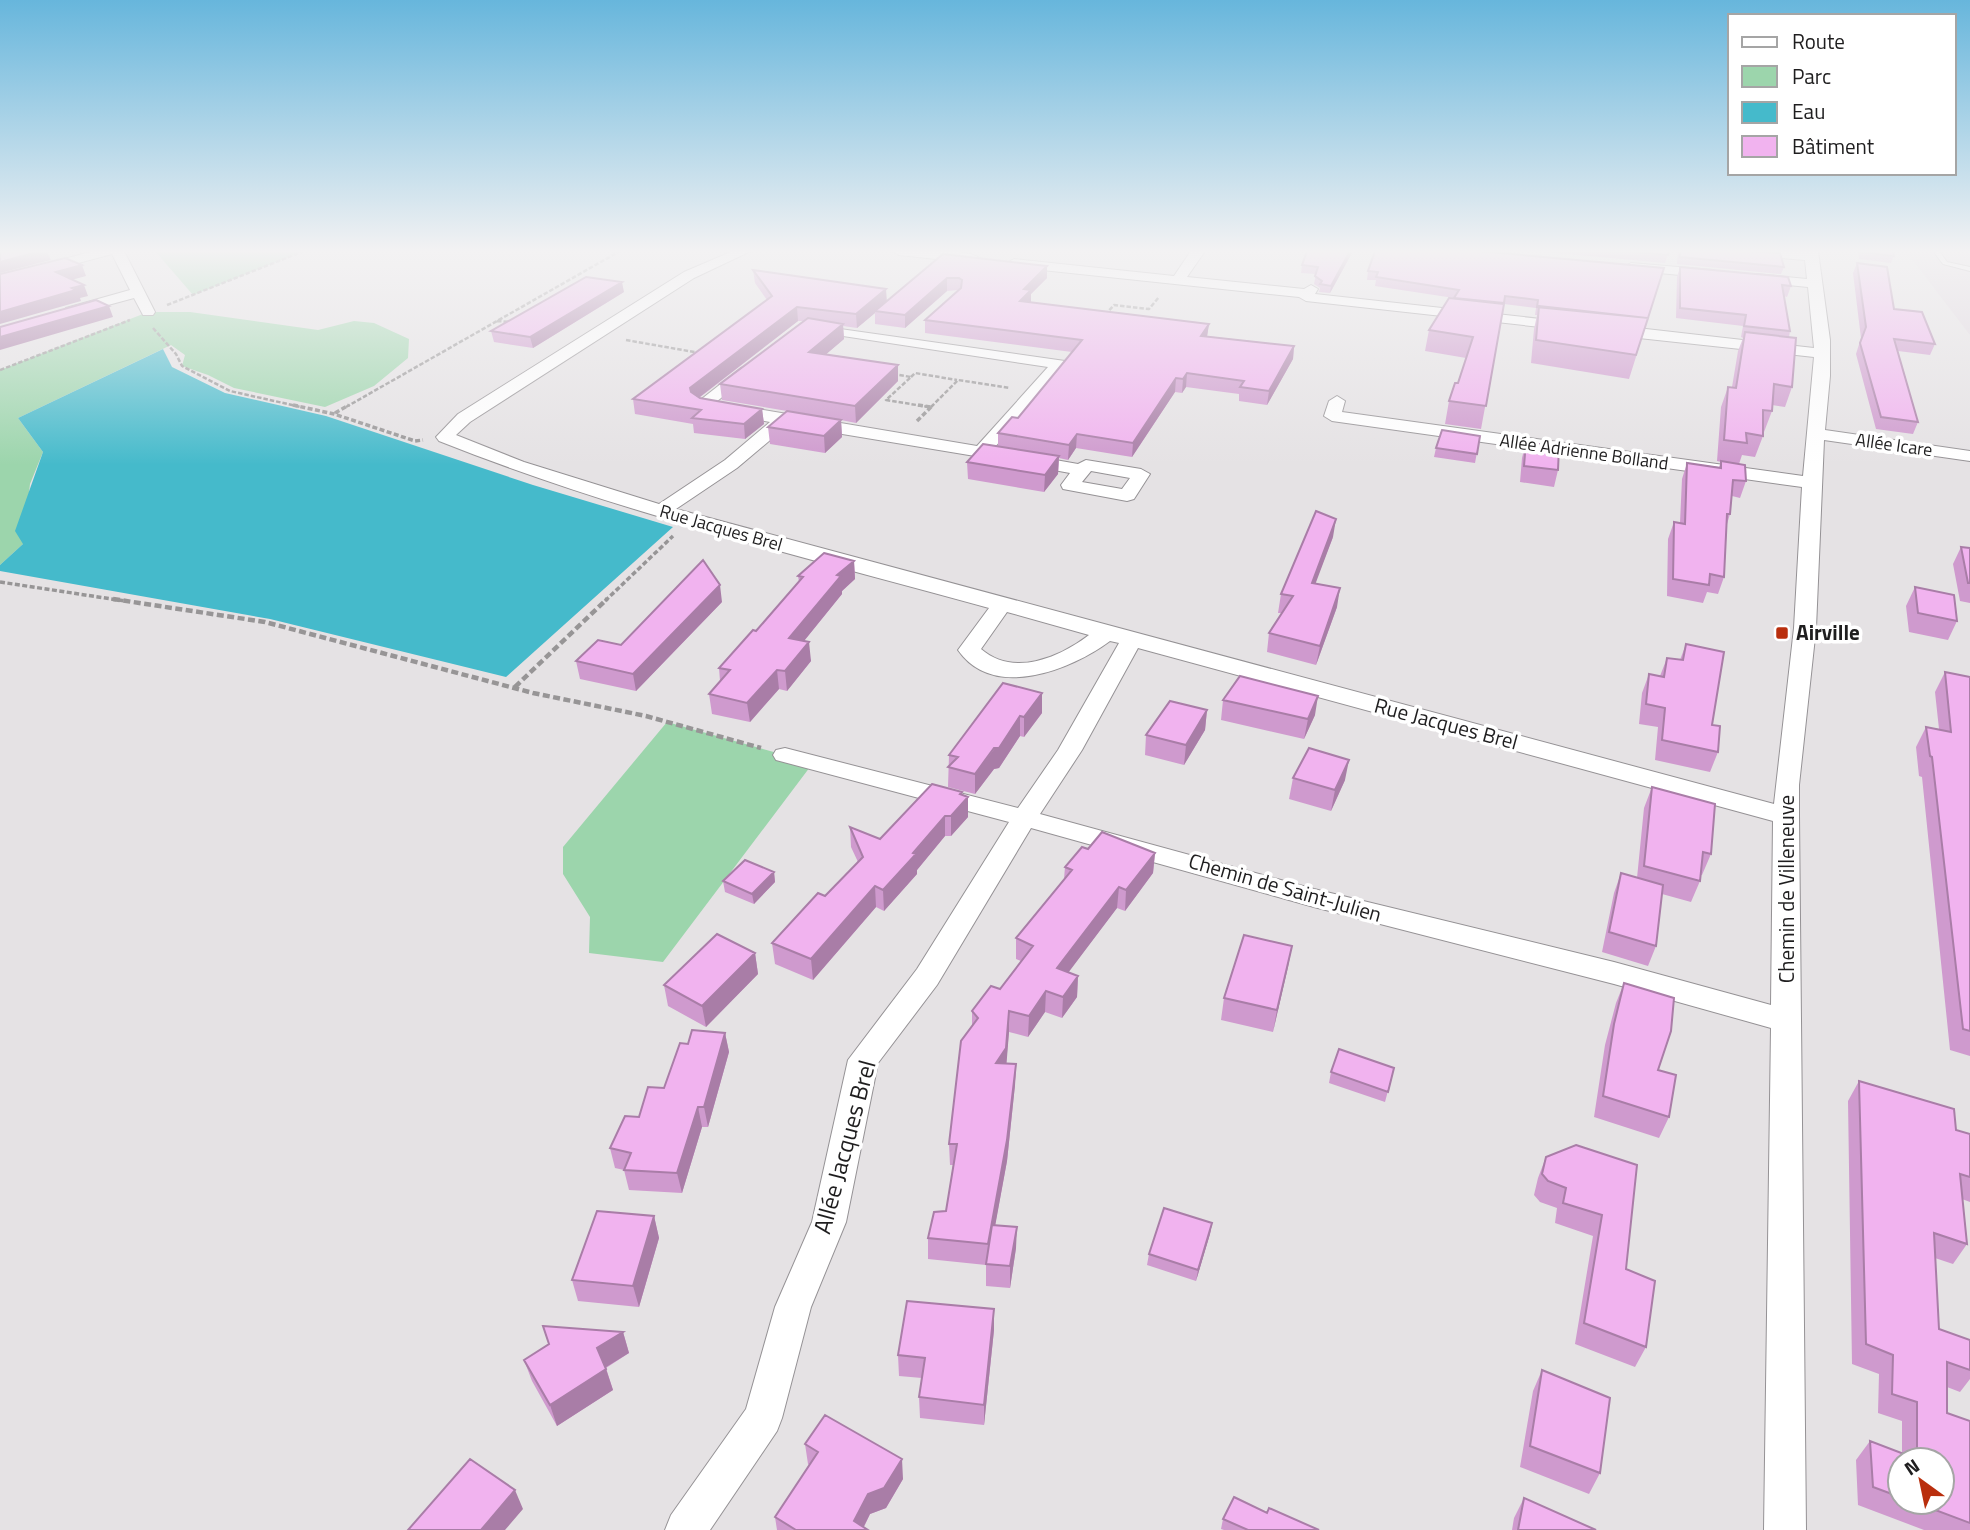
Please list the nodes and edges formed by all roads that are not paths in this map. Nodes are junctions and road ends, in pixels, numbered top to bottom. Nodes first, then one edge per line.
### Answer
1 (615, 322) edge
2 (1540, 322) edge
3 (1820, 322) edge
4 (919, 327) dead end
5 (796, 333) edge
6 (904, 341) junction
7 (1822, 353) junction
8 (759, 362) edge
9 (1337, 401) dead end
10 (784, 419) junction
11 (1818, 434) junction
12 (981, 452) junction
13 (1970, 456) edge
14 (1082, 470) dead end
15 (1811, 483) junction
16 (661, 511) junction
17 (1002, 604) junction
18 (1119, 636) junction
19 (785, 755) road end
20 (1786, 817) junction
21 (1024, 818) junction
22 (1786, 1021) junction
23 (686, 1530) edge
24 (1785, 1530) edge

1 - 16 street, Rue Jacques Brel
2 - 7 street
3 - 7 street, Chemin de Villeneuve
4 - 6 street
5 - 6 street
6 - 12 street
7 - 11 street, Chemin de Villeneuve
8 - 10 street
9 - 15 street, Allée Adrienne Bolland
10 - 12 street
10 - 16 street
11 - 13 street, Allée Icare
11 - 15 street, Chemin de Villeneuve
12 - 14 street
15 - 20 street, Chemin de Villeneuve
16 - 17 street, Rue Jacques Brel
17 - 18 street, Rue Jacques Brel
17 - 18 street
18 - 20 street, Rue Jacques Brel
18 - 21 street, Allée Jacques Brel
19 - 21 street, Chemin de Saint-Julien
20 - 22 street, Chemin de Villeneuve
21 - 22 street, Chemin de Saint-Julien
21 - 23 street, Allée Jacques Brel
22 - 24 street, Chemin de Villeneuve

